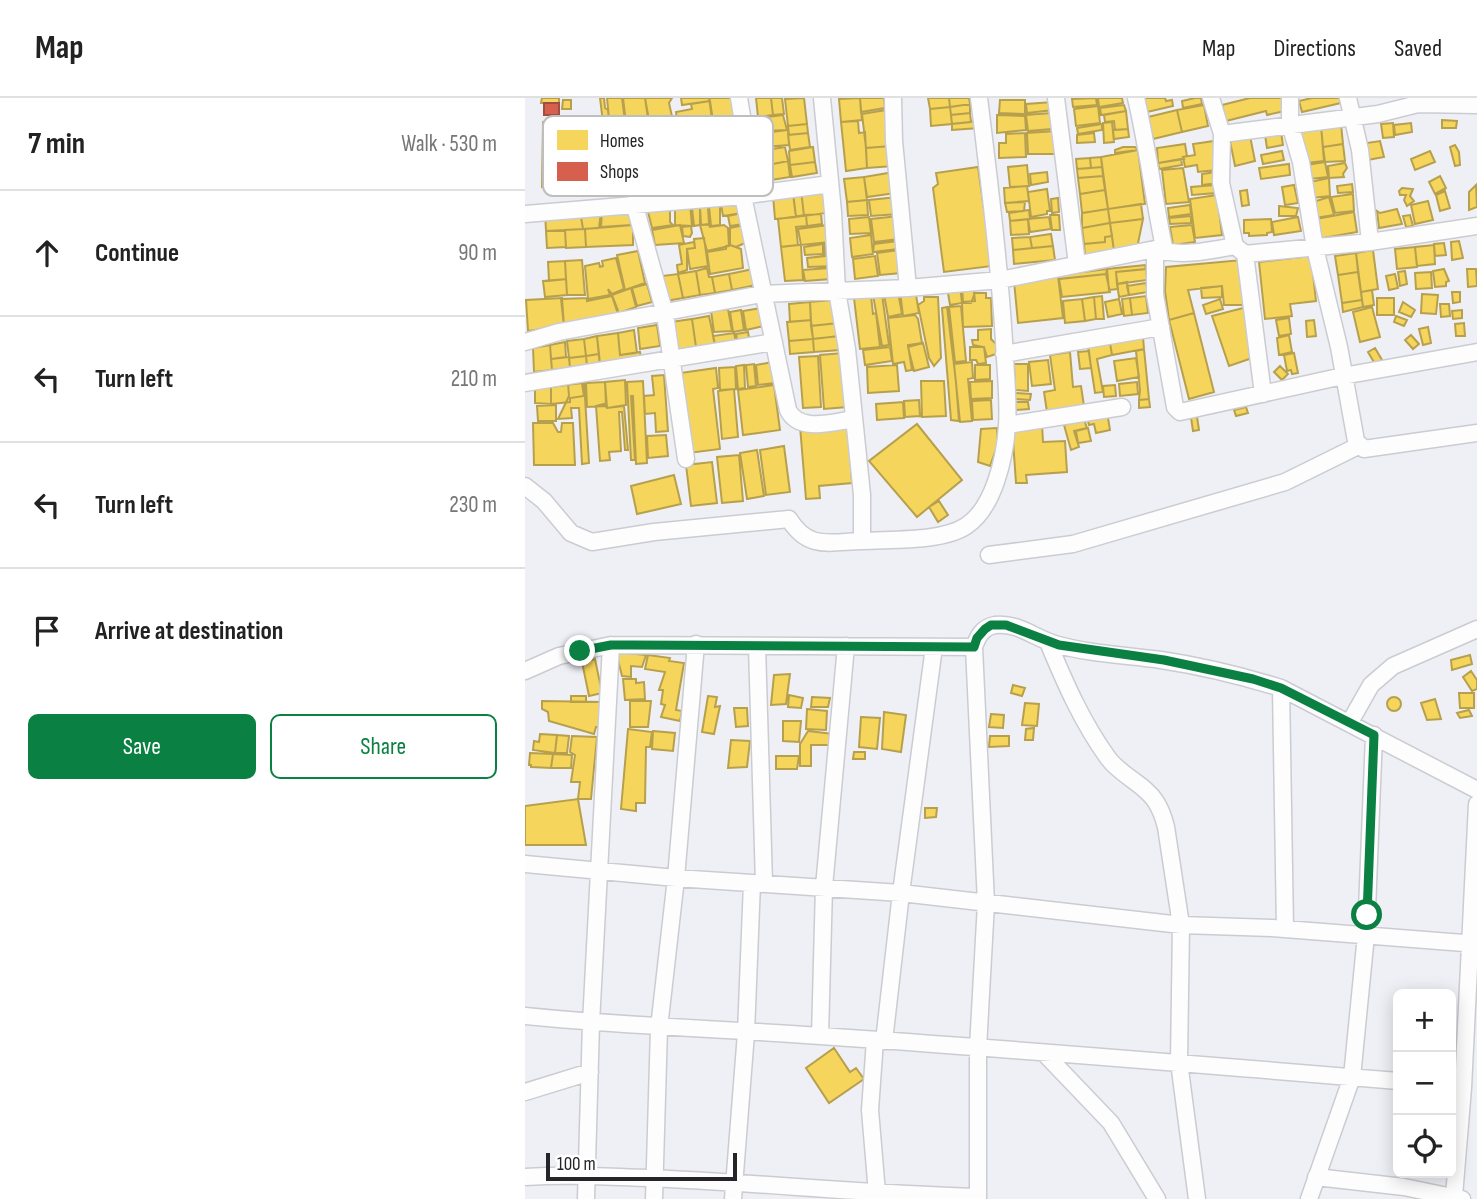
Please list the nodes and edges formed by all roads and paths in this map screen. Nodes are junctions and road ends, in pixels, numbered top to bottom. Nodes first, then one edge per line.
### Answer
1 (739, 98) edge
2 (822, 98) edge
3 (893, 98) edge
4 (979, 98) edge
5 (1056, 98) edge
6 (1136, 98) edge
7 (1211, 98) edge
8 (1290, 98) edge
9 (1348, 98) edge
10 (1418, 101) edge
11 (1477, 105) edge
12 (741, 116) edge
13 (1353, 117) junction
14 (1290, 124) junction
15 (1222, 134) junction
16 (830, 184) junction
17 (773, 192) edge
18 (735, 196) edge
19 (749, 196) edge
20 (634, 203) junction
21 (525, 214) edge
22 (1476, 228) edge
23 (1370, 242) junction
24 (1315, 248) junction
25 (1160, 250) junction
26 (1240, 250) junction
27 (1077, 264) junction
28 (1000, 280) junction
29 (908, 288) junction
30 (837, 291) junction
31 (762, 294) junction
32 (666, 314) junction
33 (1161, 327) junction
34 (525, 341) edge
35 (774, 342) junction
36 (1477, 352) edge
37 (1004, 354) junction
38 (671, 360) junction
39 (1343, 376) junction
40 (525, 383) edge
41 (1263, 394) junction
42 (1122, 407) dead end
43 (854, 419) junction
44 (1007, 425) junction
45 (1477, 433) edge
46 (1359, 446) junction
47 (686, 459) dead end
48 (525, 486) edge
49 (862, 541) junction
50 (989, 555) dead end
51 (1477, 629) edge
52 (1048, 642) junction
53 (696, 644) junction
54 (611, 645) junction
55 (757, 646) junction
56 (846, 646) junction
57 (934, 646) junction
58 (974, 647) junction
59 (525, 671) edge
60 (1281, 688) junction
61 (1350, 722) junction
62 (1374, 735) junction
63 (1477, 790) edge
64 (1477, 804) edge
65 (526, 864) edge
66 (600, 872) junction
67 (676, 878) junction
68 (525, 882) edge
69 (758, 883) junction
70 (824, 887) junction
71 (901, 892) junction
72 (986, 903) junction
73 (1181, 925) junction
74 (1285, 929) junction
75 (1366, 935) junction
76 (1473, 944) edge
77 (525, 1016) edge
78 (591, 1023) junction
79 (659, 1028) junction
80 (746, 1033) junction
81 (820, 1036) junction
82 (879, 1041) junction
83 (978, 1048) junction
84 (1044, 1054) junction
85 (1179, 1062) junction
86 (590, 1072) junction
87 (1352, 1077) junction
88 (1393, 1081) edge
89 (1463, 1088) edge
90 (525, 1092) edge
91 (587, 1175) junction
92 (525, 1177) edge
93 (1316, 1177) junction
94 (653, 1178) junction
95 (734, 1191) edge
96 (877, 1193) junction
97 (895, 1196) edge
98 (1459, 1197) edge
99 (978, 1198) edge
100 (586, 1199) edge
101 (653, 1199) edge
102 (1157, 1199) edge
103 (1197, 1199) edge
104 (1309, 1199) edge

1 - 12 street
2 - 16 street
3 - 29 street
4 - 28 street
5 - 27 street
6 - 25 street
7 - 15 street
8 - 14 street
9 - 13 street
10 - 11 street
10 - 13 street
13 - 14 street
13 - 23 street
14 - 15 street
14 - 24 street
15 - 26 street
16 - 17 street
16 - 30 street
18 - 20 street
19 - 31 street
20 - 21 street
20 - 32 street
22 - 23 street
23 - 24 street
24 - 26 street
24 - 39 street
25 - 26 street
25 - 27 street
25 - 33 street
26 - 41 street
27 - 28 street
28 - 29 street
28 - 37 street
29 - 30 street
30 - 31 street
30 - 43 street
31 - 32 street
31 - 35 street
32 - 34 street
32 - 38 street
33 - 37 street
33 - 41 street
35 - 38 street
35 - 43 street
36 - 39 street
37 - 44 street
38 - 40 street
38 - 47 street
39 - 41 street
39 - 46 street
42 - 44 street
43 - 49 street
44 - 49 street
45 - 46 street
46 - 50 street
48 - 49 street
51 - 61 street
52 - 58 street
52 - 60 street
52 - 73 street
53 - 54 street
53 - 55 street
53 - 67 street
54 - 59 street
54 - 66 street
55 - 56 street
55 - 69 street
56 - 57 street
56 - 70 street
57 - 58 street
57 - 71 street
58 - 72 street
60 - 61 street
60 - 74 street
61 - 62 street
62 - 63 street
62 - 75 street
64 - 76 street
65 - 66 street
65 - 68 street
66 - 67 street
66 - 78 street
67 - 69 street
67 - 79 street
69 - 70 street
69 - 80 street
70 - 71 street
70 - 81 street
71 - 72 street
71 - 82 street
72 - 73 street
72 - 83 street
73 - 74 street
73 - 85 street
74 - 75 street
75 - 76 street
75 - 87 street
76 - 89 street
77 - 78 street
78 - 79 street
78 - 86 street
79 - 80 street
79 - 94 street
80 - 81 street
80 - 95 street
81 - 82 street
82 - 83 street
82 - 96 street
83 - 84 street
83 - 99 street
84 - 85 street
84 - 102 street
85 - 87 street
85 - 103 street
86 - 90 street
86 - 91 street
87 - 88 street
87 - 93 street
89 - 98 street
91 - 92 street
91 - 94 street
91 - 100 street
93 - 98 street
93 - 104 street
94 - 95 street
94 - 101 street
95 - 96 street
96 - 97 street
97 - 99 street

